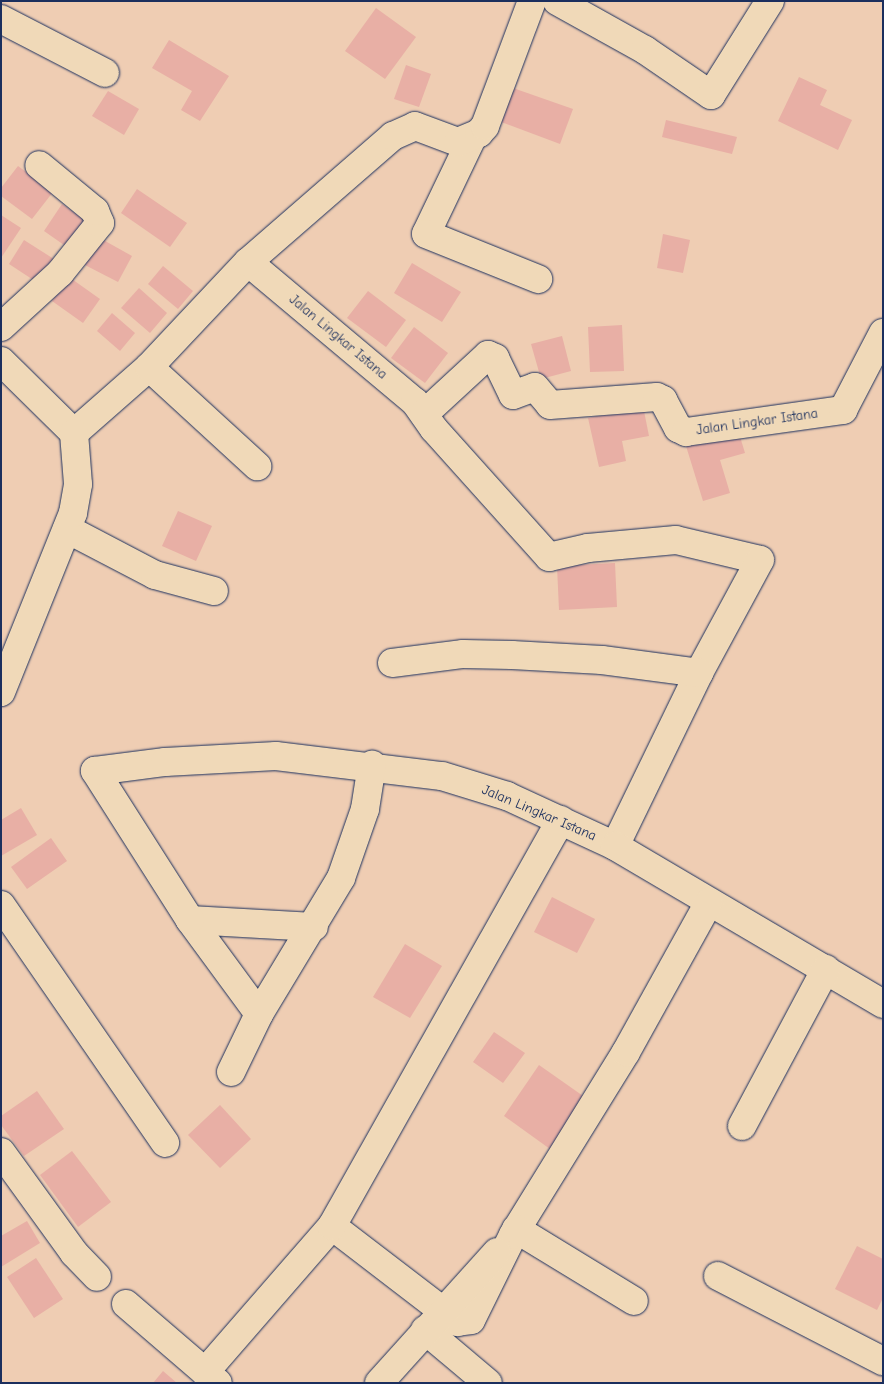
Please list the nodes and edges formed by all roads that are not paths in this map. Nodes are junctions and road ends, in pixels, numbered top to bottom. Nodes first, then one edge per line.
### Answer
1 (532, 1) edge
2 (557, 1) edge
3 (770, 1) edge
4 (1, 19) edge
5 (105, 73) dead end
6 (472, 138) junction
7 (39, 165) dead end
8 (248, 262) junction
9 (538, 279) dead end
10 (1, 327) edge
11 (883, 333) edge
12 (1, 361) edge
13 (149, 367) junction
14 (429, 422) junction
15 (74, 433) junction
16 (257, 466) dead end
17 (67, 529) junction
18 (214, 592) dead end
19 (392, 663) dead end
20 (699, 673) junction
21 (2, 692) edge
22 (372, 764) junction
23 (562, 820) junction
24 (615, 846) junction
25 (709, 902) junction
26 (1, 905) edge
27 (190, 920) junction
28 (314, 927) junction
29 (826, 969) junction
30 (883, 1004) edge
31 (259, 1014) junction
32 (230, 1072) dead end
33 (742, 1126) dead end
34 (165, 1143) dead end
35 (1, 1152) edge
36 (332, 1226) junction
37 (515, 1232) junction
38 (718, 1276) dead end
39 (97, 1278) dead end
40 (634, 1301) dead end
41 (126, 1304) dead end
42 (434, 1321) junction
43 (883, 1361) edge
44 (211, 1377) edge
45 (379, 1383) edge
46 (488, 1383) edge

1 - 6 street
2 - 3 street
4 - 5 street
6 - 8 street
6 - 9 street
7 - 10 street
8 - 13 street
8 - 14 street, Jalan Lingkar Istana
11 - 14 street, Jalan Lingkar Istana
12 - 15 street
13 - 15 street
13 - 16 street
14 - 20 street
15 - 17 street
17 - 18 street
17 - 21 street
19 - 20 street
20 - 24 street
22 - 23 street, Jalan Lingkar Istana
22 - 27 street, Jalan Lingkar Istana
22 - 28 street
23 - 24 street, Jalan Lingkar Istana
23 - 36 street
24 - 25 street, Jalan Lingkar Istana
25 - 29 street, Jalan Lingkar Istana
25 - 37 street
26 - 34 street
27 - 28 street
27 - 31 street
28 - 31 street
29 - 30 street, Jalan Lingkar Istana
29 - 33 street
31 - 32 street
35 - 39 street
36 - 42 street
36 - 44 street
37 - 40 street
37 - 42 street
38 - 43 street
41 - 44 street
42 - 45 street
42 - 46 street

